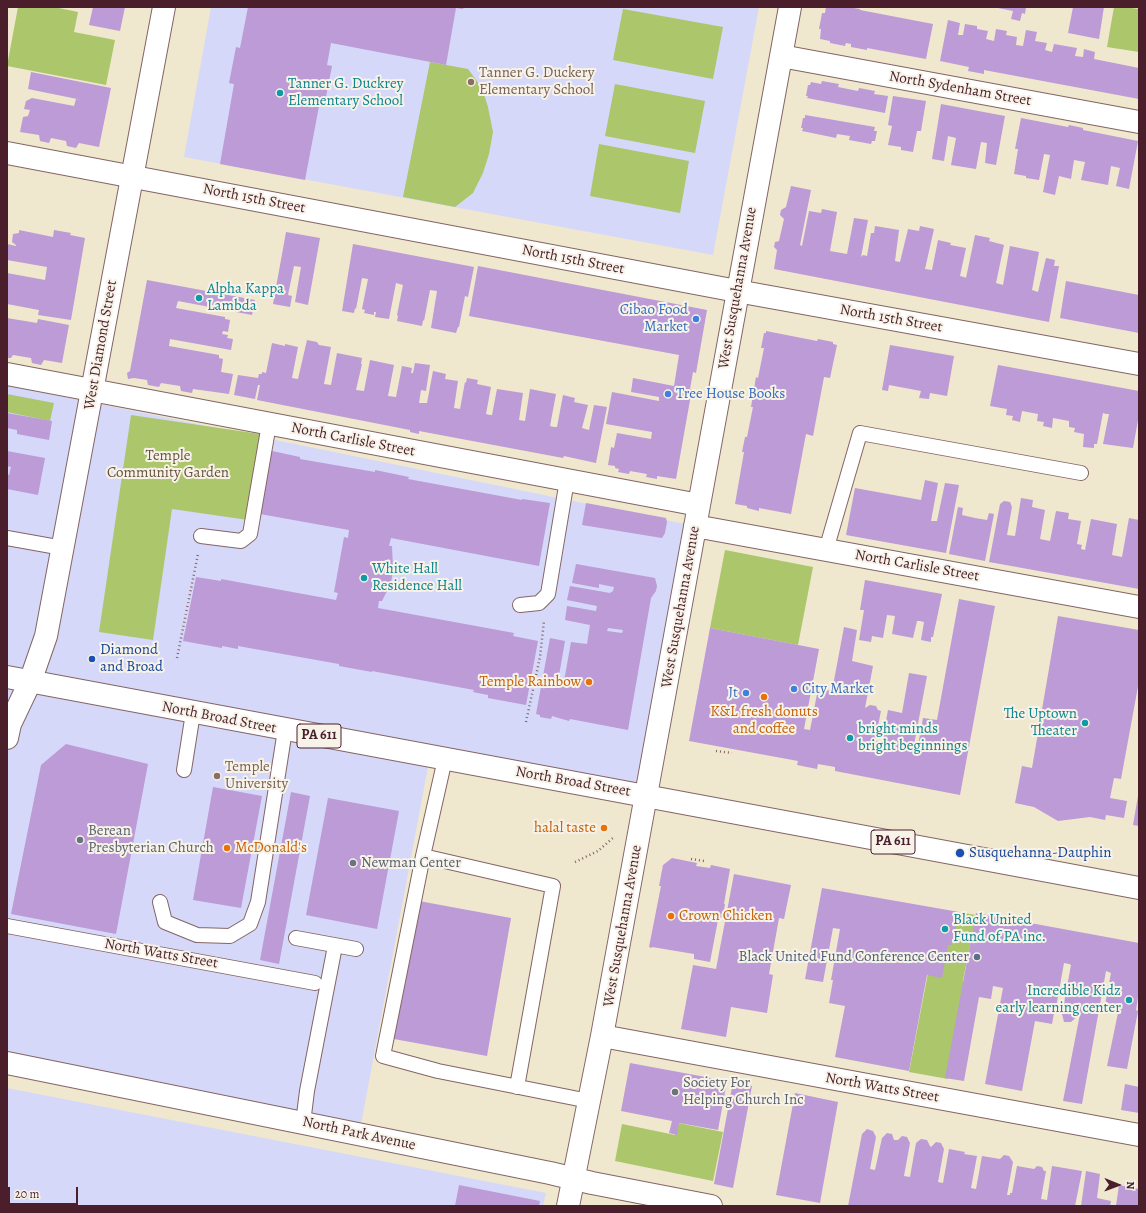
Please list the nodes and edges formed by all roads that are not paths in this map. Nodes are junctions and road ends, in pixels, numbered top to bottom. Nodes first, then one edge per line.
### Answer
1 (164, 7) edge
2 (790, 7) edge
3 (780, 56) junction
4 (1139, 122) edge
5 (7, 154) edge
6 (132, 176) junction
7 (737, 291) junction
8 (1139, 364) edge
9 (7, 374) edge
10 (92, 389) junction
11 (269, 424) junction
12 (1081, 473) dead end
13 (567, 480) junction
14 (699, 505) junction
15 (695, 526) junction
16 (201, 536) road end
17 (7, 538) edge
18 (63, 548) junction
19 (826, 550) junction
20 (520, 605) dead end
21 (1139, 607) edge
22 (7, 677) edge
23 (30, 682) junction
24 (193, 713) junction
25 (285, 730) junction
26 (7, 738) edge
27 (444, 758) junction
28 (184, 770) dead end
29 (646, 796) junction
30 (423, 856) junction
31 (1139, 888) edge
32 (160, 902) dead end
33 (7, 926) edge
34 (296, 938) dead end
35 (335, 946) junction
36 (356, 949) dead end
37 (315, 983) dead end
38 (602, 1036) junction
39 (7, 1063) edge
40 (517, 1087) junction
41 (589, 1101) junction
42 (302, 1123) junction
43 (1139, 1136) edge
44 (573, 1178) junction
45 (568, 1206) edge
46 (710, 1206) edge

1 - 6 street, West Diamond Street
2 - 3 street, West Susquehanna Avenue
3 - 4 street, North Sydenham Street
3 - 7 street, West Susquehanna Avenue
5 - 6 street, North 15th Street
6 - 7 street, North 15th Street
6 - 10 street, West Diamond Street
7 - 8 street, North 15th Street
7 - 14 street, West Susquehanna Avenue
9 - 10 street, North Carlisle Street
10 - 11 street, North Carlisle Street
10 - 18 street, West Diamond Street
11 - 13 street, North Carlisle Street
11 - 16 lane
12 - 19 lane
13 - 14 street, North Carlisle Street
13 - 20 lane
14 - 15 street, West Susquehanna Avenue
15 - 19 street, North Carlisle Street
15 - 29 street, West Susquehanna Avenue
17 - 18 lane
18 - 23 street, West Diamond Street
19 - 21 street, North Carlisle Street
22 - 23 street, North Broad Street / PA 611
23 - 24 street, North Broad Street / PA 611
23 - 26 street, West Diamond Street
24 - 25 street, North Broad Street / PA 611
24 - 28 lane
25 - 27 street, North Broad Street / PA 611
25 - 32 lane
27 - 29 street, North Broad Street / PA 611
27 - 30 lane
29 - 31 street, North Broad Street / PA 611
29 - 38 street, West Susquehanna Avenue
30 - 40 lane
30 - 40 lane
33 - 37 lane, North Watts Street
34 - 35 lane
35 - 36 lane
35 - 42 lane
38 - 41 street, West Susquehanna Avenue
38 - 43 street, North Watts Street
39 - 42 street, North Park Avenue
40 - 41 lane
41 - 44 street, West Susquehanna Avenue
42 - 44 street, North Park Avenue
44 - 45 street, West Susquehanna Avenue
44 - 46 street, North Park Avenue

